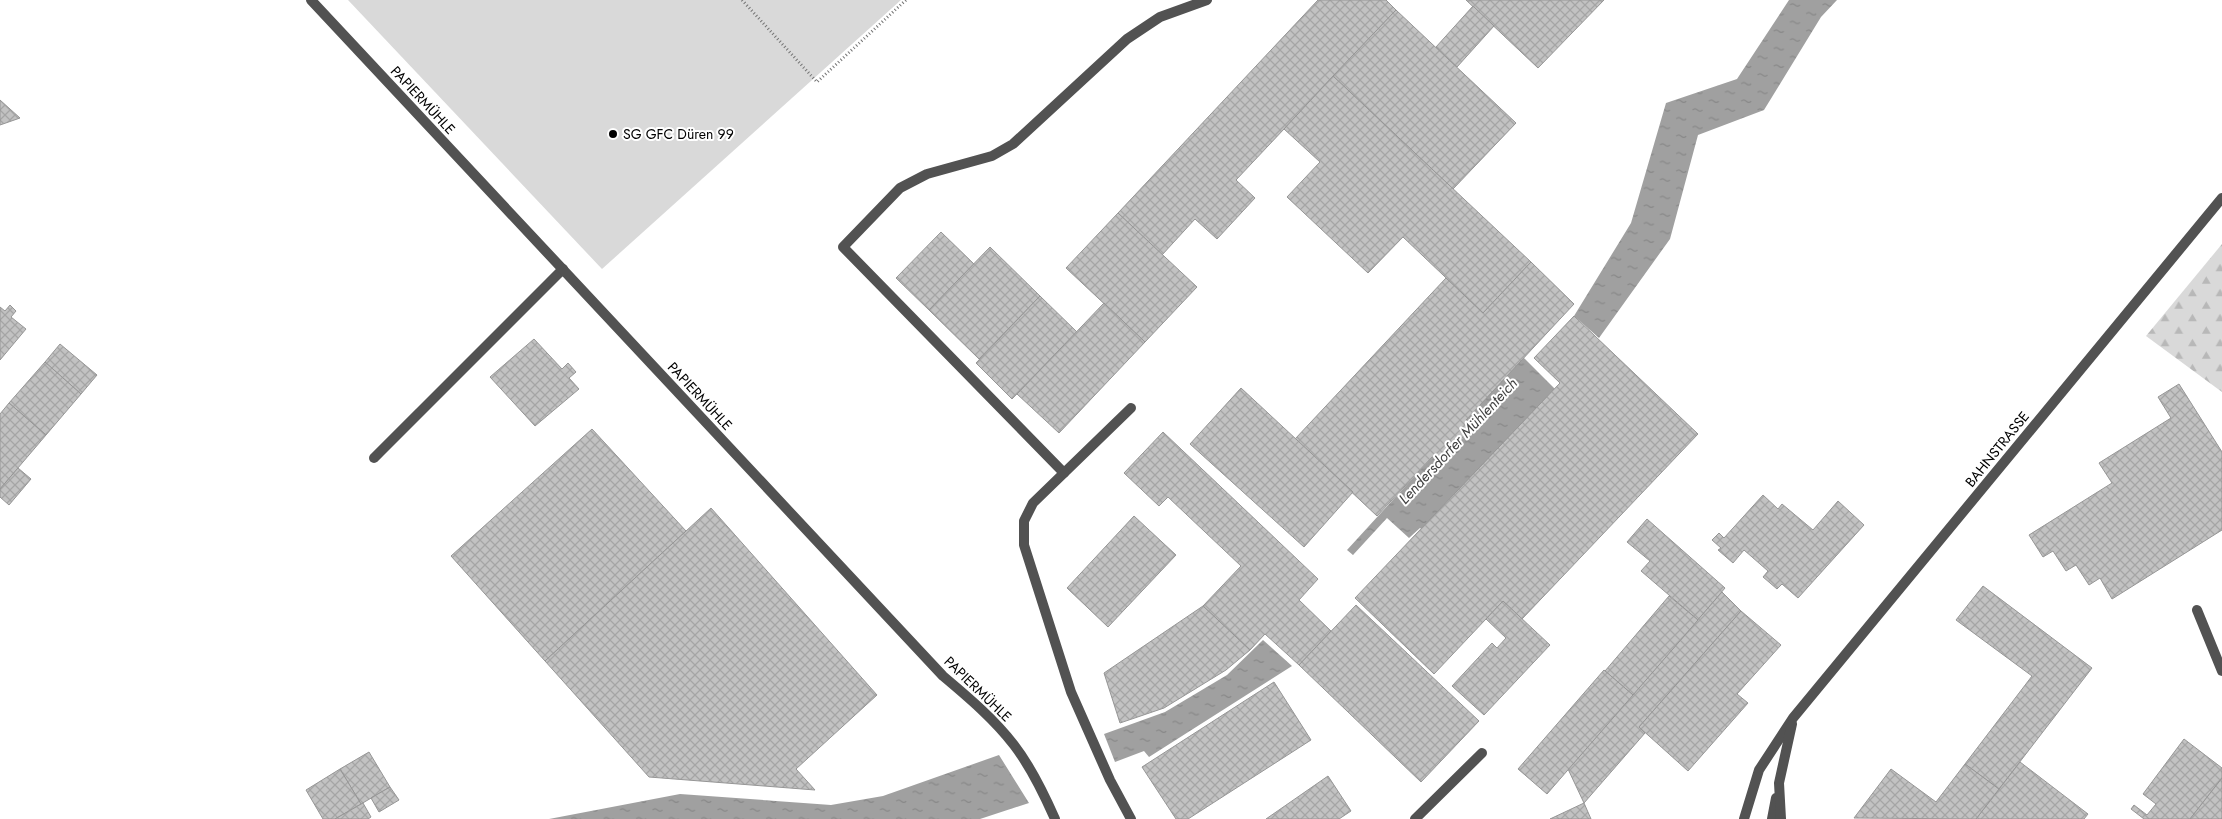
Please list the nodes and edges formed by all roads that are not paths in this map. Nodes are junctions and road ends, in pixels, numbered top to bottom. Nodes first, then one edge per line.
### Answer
1 (311, 0) edge
2 (1207, 0) edge
3 (2222, 198) edge
4 (563, 269) junction
5 (1131, 408) dead end
6 (374, 458) dead end
7 (1064, 473) junction
8 (2197, 610) dead end
9 (2222, 671) edge
10 (1793, 718) junction
11 (1482, 753) dead end
12 (1779, 783) junction
13 (1055, 819) edge
14 (1131, 819) edge
15 (1415, 819) edge
16 (1744, 819) edge
17 (1772, 819) edge
18 (1781, 819) edge

1 - 4 street, PAPIERMÜHLE
2 - 7 street
3 - 10 street, BAHNSTRASSE
4 - 6 street
4 - 13 street, PAPIERMÜHLE
5 - 7 street
7 - 14 street
8 - 9 street
10 - 12 street, BAHNSTRASSE
10 - 16 street, BAHNSTRASSE
11 - 15 street
12 - 17 street, BAHNSTRASSE
12 - 18 street, BAHNSTRASSE

